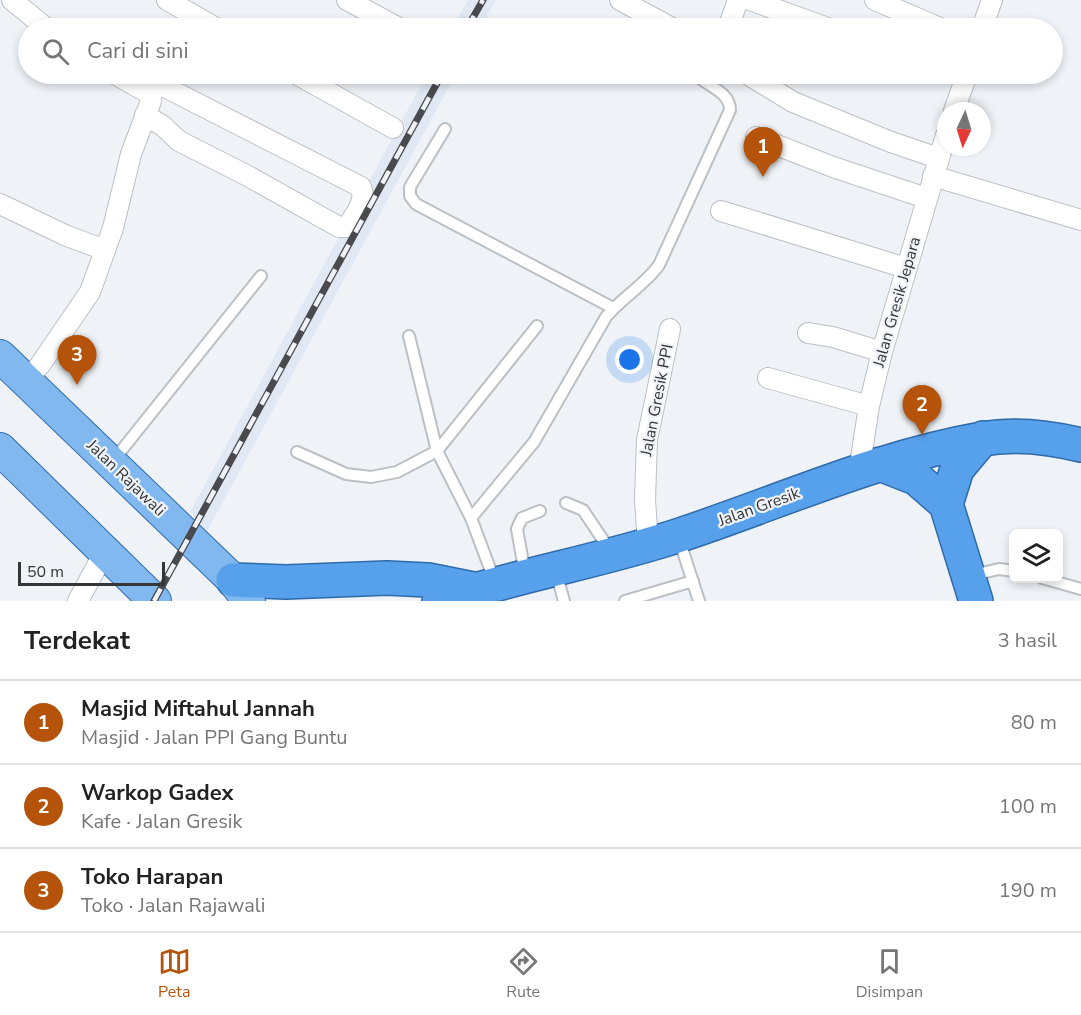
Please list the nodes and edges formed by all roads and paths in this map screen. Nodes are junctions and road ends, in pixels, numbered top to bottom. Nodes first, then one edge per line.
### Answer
1 (12, 0) edge
2 (167, 0) edge
3 (347, 0) edge
4 (620, 0) edge
5 (738, 0) edge
6 (750, 0) edge
7 (874, 0) edge
8 (984, 2) edge
9 (34, 18) edge
10 (198, 18) edge
11 (380, 18) edge
12 (653, 18) edge
13 (732, 18) edge
14 (800, 18) edge
15 (916, 18) edge
16 (983, 18) edge
17 (127, 84) edge
18 (314, 84) edge
19 (708, 84) edge
20 (763, 84) edge
21 (959, 84) edge
22 (956, 102) edge
23 (149, 103) junction
24 (393, 128) dead end
25 (445, 129) dead end
26 (756, 137) dead end
27 (939, 156) edge
28 (936, 167) junction
29 (926, 198) junction
30 (0, 204) edge
31 (721, 211) dead end
32 (1081, 220) edge
33 (105, 250) junction
34 (906, 268) junction
35 (261, 276) dead end
36 (613, 308) junction
37 (537, 326) dead end
38 (670, 329) dead end
39 (808, 333) dead end
40 (410, 336) dead end
41 (882, 352) junction
42 (0, 356) edge
43 (768, 378) dead end
44 (27, 381) junction
45 (869, 406) junction
46 (983, 438) junction
47 (1081, 445) edge
48 (0, 450) edge
49 (437, 451) junction
50 (297, 452) dead end
51 (111, 464) junction
52 (870, 468) junction
53 (566, 503) dead end
54 (946, 504) junction
55 (540, 512) dead end
56 (471, 518) junction
57 (663, 540) junction
58 (105, 552) junction
59 (613, 554) junction
60 (1009, 570) edge
61 (513, 580) junction
62 (693, 581) junction
63 (1058, 583) edge
64 (972, 588) edge
65 (1081, 589) edge
66 (241, 590) edge
67 (78, 601) edge
68 (155, 601) edge
69 (439, 601) edge
70 (564, 601) edge
71 (625, 601) edge
72 (699, 601) edge

1 - 9 street
2 - 10 street
3 - 11 street
4 - 12 street
5 - 13 street
6 - 14 street
7 - 15 street
8 - 16 street
17 - 23 street
18 - 24 street
19 - 36 lane
20 - 28 street
21 - 22 street
23 - 23 street
23 - 33 street
25 - 36 lane
26 - 29 street
27 - 28 street, Jalan Gresik Jepara
28 - 29 street, Jalan Gresik Jepara
28 - 32 street
29 - 34 street, Jalan Gresik Jepara
30 - 33 street
31 - 34 street
33 - 44 street
34 - 41 street, Jalan Gresik Jepara
35 - 51 lane
36 - 56 lane
37 - 49 lane
38 - 57 street, Jalan Gresik PPI
39 - 41 street
40 - 49 lane
41 - 45 street, Jalan Gresik Jepara
42 - 44 main road, Jalan Rajawali
43 - 45 street
44 - 51 main road, Jalan Rajawali
45 - 52 street, Jalan Gresik Jepara
46 - 47 highway, Jalan Gresik
46 - 52 highway, Jalan Gresik
46 - 54 highway
48 - 58 main road
49 - 50 lane
49 - 56 lane
51 - 66 main road, Jalan Rajawali
52 - 54 highway
52 - 57 highway, Jalan Gresik
53 - 59 lane
54 - 64 highway
55 - 61 lane
56 - 61 lane
57 - 59 highway, Jalan Gresik
57 - 62 lane
58 - 67 street
58 - 68 main road
59 - 61 highway, Jalan Gresik
60 - 64 lane
61 - 66 highway
61 - 69 highway, Jalan Gresik
61 - 70 lane
62 - 71 lane
62 - 72 lane
63 - 65 lane

